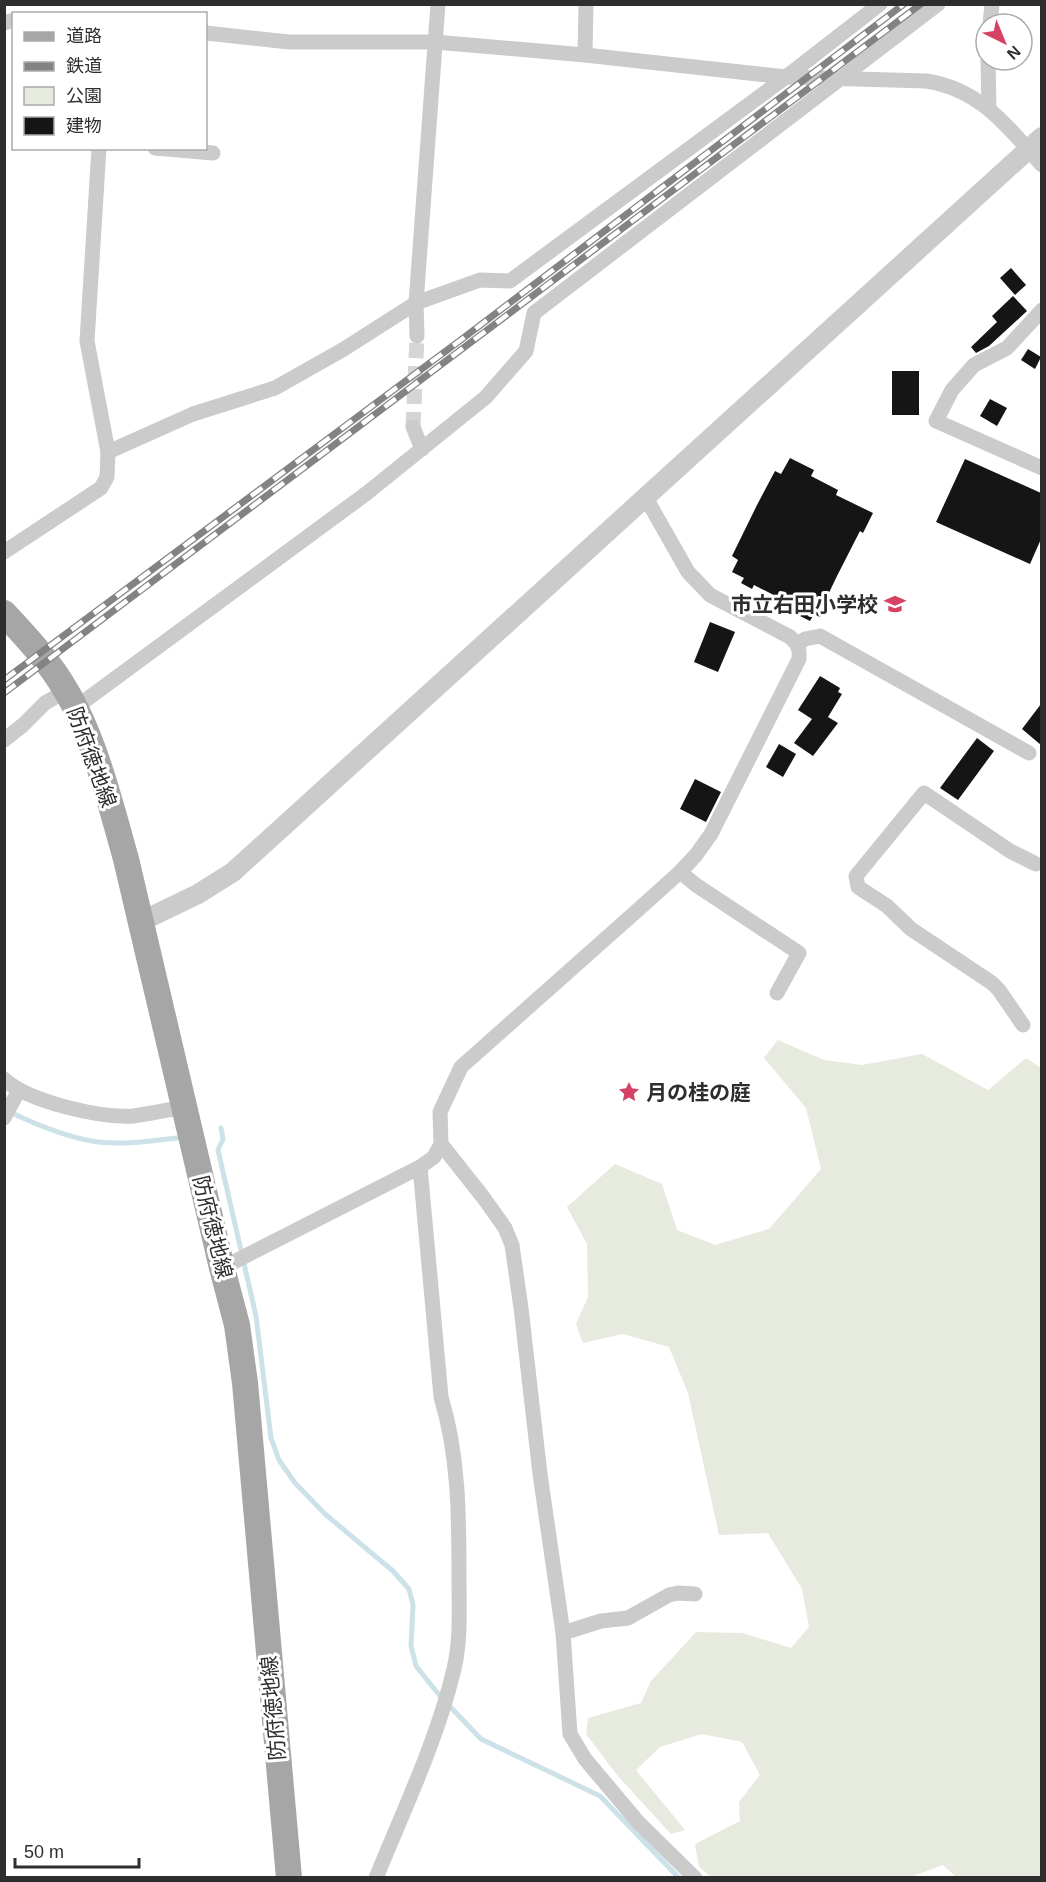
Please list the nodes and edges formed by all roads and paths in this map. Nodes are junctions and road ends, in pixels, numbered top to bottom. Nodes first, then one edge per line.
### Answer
1 (438, 4) edge
2 (586, 4) edge
3 (880, 4) edge
4 (938, 4) edge
5 (207, 33) edge
6 (435, 42) junction
7 (585, 55) junction
8 (988, 72) edge
9 (786, 77) junction
10 (839, 79) junction
11 (989, 109) junction
12 (1035, 144) edge
13 (99, 150) edge
14 (179, 150) edge
15 (213, 153) dead end
16 (1041, 165) edge
17 (416, 303) junction
18 (1041, 310) edge
19 (417, 336) tunnel mouth
20 (413, 427) tunnel mouth
21 (422, 449) junction
22 (108, 452) junction
23 (1041, 468) edge
24 (646, 498) junction
25 (4, 552) edge
26 (4, 613) edge
27 (798, 644) junction
28 (71, 699) junction
29 (4, 740) edge
30 (1029, 753) dead end
31 (1036, 864) dead end
32 (680, 872) junction
33 (140, 922) junction
34 (777, 993) dead end
35 (1023, 1025) dead end
36 (4, 1078) edge
37 (19, 1090) junction
38 (184, 1107) junction
39 (4, 1118) edge
40 (441, 1144) junction
41 (420, 1167) junction
42 (222, 1268) junction
43 (695, 1594) dead end
44 (563, 1634) junction
45 (289, 1878) edge
46 (376, 1878) edge
47 (695, 1878) edge

1 - 6 street
2 - 7 street
3 - 9 street
4 - 10 street
5 - 6 street
6 - 7 street
6 - 17 street
7 - 9 street
8 - 11 street
9 - 10 street
9 - 17 street
10 - 11 street
10 - 21 street
11 - 12 street
12 - 16 street
12 - 24 street
13 - 22 street
14 - 15 street
17 - 19 street
17 - 22 street
18 - 23 street
20 - 21 street
21 - 28 street
22 - 25 street
24 - 27 street
24 - 33 street
26 - 28 main road, 防府徳地線
27 - 30 street
27 - 32 street
28 - 29 street
28 - 33 main road, 防府徳地線
31 - 35 street
32 - 34 street
32 - 40 street
33 - 38 main road, 防府徳地線
36 - 37 street
37 - 38 street
37 - 39 street
38 - 42 main road, 防府徳地線
40 - 41 street
40 - 44 street
41 - 42 street
41 - 46 street
42 - 45 main road, 防府徳地線
43 - 44 street
44 - 47 street

